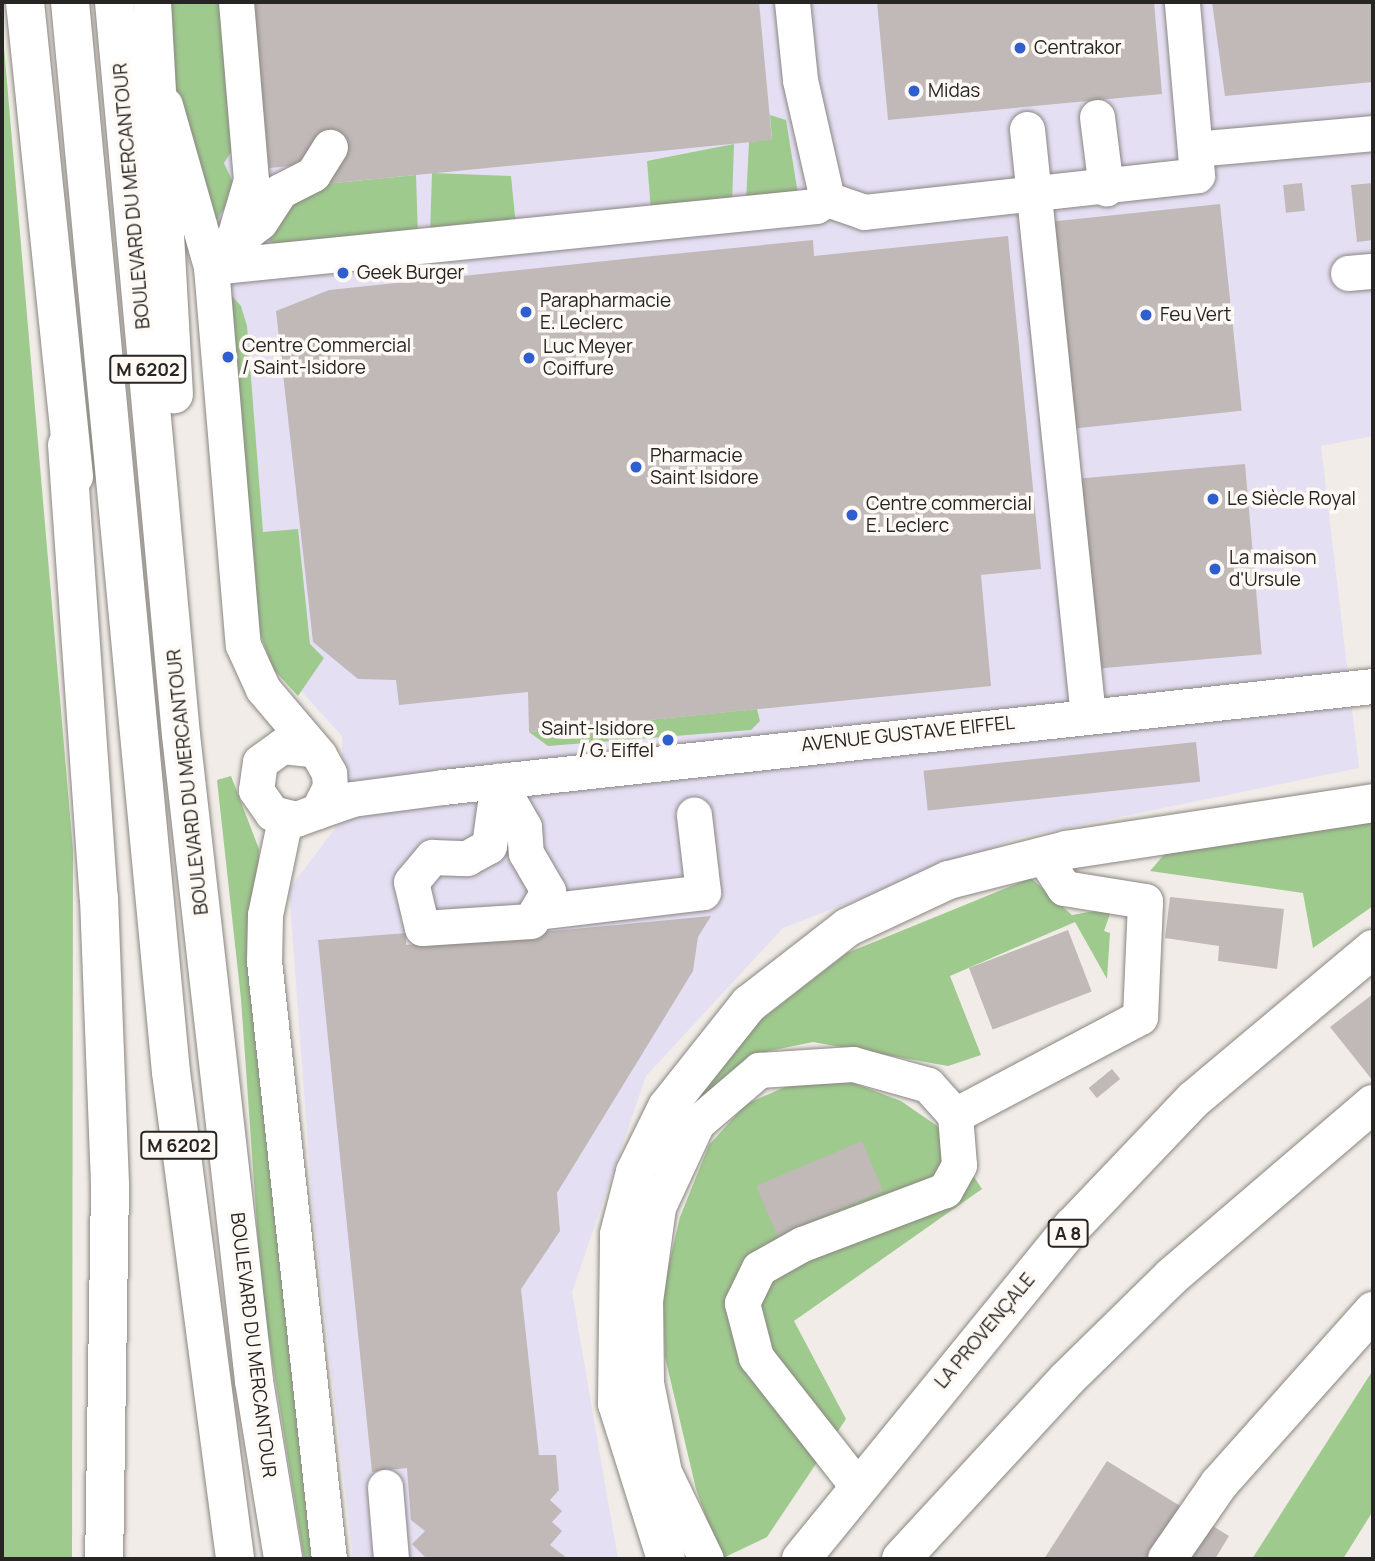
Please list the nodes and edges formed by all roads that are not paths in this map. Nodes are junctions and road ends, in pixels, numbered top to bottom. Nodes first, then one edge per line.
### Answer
1 (24, 2) edge
2 (70, 2) edge
3 (114, 2) edge
4 (152, 2) edge
5 (236, 2) edge
6 (792, 2) edge
7 (1182, 2) edge
8 (160, 91) junction
9 (1097, 117) dead end
10 (1027, 129) dead end
11 (1373, 133) edge
12 (330, 147) dead end
13 (1195, 149) junction
14 (1106, 188) junction
15 (1030, 195) junction
16 (827, 199) junction
17 (222, 256) junction
18 (67, 445) junction
19 (1373, 686) edge
20 (1088, 716) junction
21 (137, 729) junction
22 (181, 735) junction
23 (320, 761) junction
24 (498, 781) junction
25 (443, 787) junction
26 (1373, 803) edge
27 (301, 815) junction
28 (694, 815) dead end
29 (489, 846) junction
30 (526, 853) junction
31 (1043, 856) junction
32 (536, 912) junction
33 (1373, 949) edge
34 (1373, 1104) edge
35 (955, 1115) junction
36 (1373, 1311) edge
37 (857, 1486) junction
38 (385, 1487) dead end
39 (104, 1559) edge
40 (235, 1559) edge
41 (283, 1559) edge
42 (329, 1559) edge
43 (391, 1559) edge
44 (666, 1559) edge
45 (706, 1559) edge
46 (801, 1559) edge
47 (901, 1559) edge
48 (1167, 1559) edge

1 - 18 main road
2 - 21 main road, M 6202
3 - 22 main road, BOULEVARD DU MERCANTOUR / M 6202
4 - 8 main road
5 - 17 street
6 - 16 street
7 - 13 street
8 - 17 street
8 - 22 main road
9 - 14 street
10 - 15 street
11 - 13 street
12 - 17 street
13 - 14 street
14 - 15 street
15 - 16 street
15 - 20 street
16 - 17 street
17 - 23 street
18 - 21 main road
18 - 39 main road
19 - 20 street, AVENUE GUSTAVE EIFFEL
20 - 24 street, AVENUE GUSTAVE EIFFEL
21 - 40 main road, M 6202
22 - 41 main road, BOULEVARD DU MERCANTOUR / M 6202
23 - 25 street, AVENUE GUSTAVE EIFFEL
23 - 27 street
23 - 27 street
24 - 25 street, AVENUE GUSTAVE EIFFEL
24 - 29 street
24 - 30 street
25 - 27 street, AVENUE GUSTAVE EIFFEL
26 - 31 main road
27 - 42 street
28 - 32 street
29 - 30 street
29 - 32 street
30 - 32 street
31 - 35 street
31 - 44 main road
33 - 37 main road, LA PROVENÇALE / A 8
34 - 47 main road
35 - 37 street
35 - 45 street
36 - 48 main road
37 - 46 main road, LA PROVENÇALE / A 8
38 - 43 street

